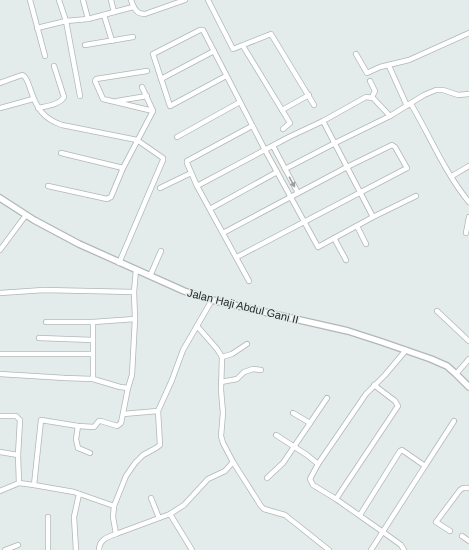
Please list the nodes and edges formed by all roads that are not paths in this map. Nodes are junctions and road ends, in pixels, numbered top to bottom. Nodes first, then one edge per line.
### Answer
1 (30, 0) edge
2 (59, 0) edge
3 (83, 0) edge
4 (111, 0) edge
5 (131, 0) edge
6 (183, 0) edge
7 (208, 0) edge
8 (133, 7) junction
9 (114, 12) junction
10 (104, 15) junction
11 (88, 19) junction
12 (66, 21) junction
13 (38, 28) junction
14 (469, 33) edge
15 (133, 37) dead end
16 (112, 41) junction
17 (85, 45) dead end
18 (243, 46) junction
19 (214, 50) junction
20 (356, 54) dead end
21 (45, 56) dead end
22 (54, 66) dead end
23 (389, 66) junction
24 (147, 72) dead end
25 (226, 76) junction
26 (161, 79) junction
27 (370, 81) dead end
28 (0, 83) edge
29 (142, 87) dead end
30 (469, 94) edge
31 (309, 95) junction
32 (80, 96) dead end
33 (147, 96) junction
34 (372, 97) junction
35 (33, 99) junction
36 (113, 102) junction
37 (240, 102) junction
38 (314, 105) dead end
39 (409, 105) junction
40 (0, 108) edge
41 (38, 108) junction
42 (282, 110) junction
43 (153, 111) junction
44 (390, 116) junction
45 (323, 121) junction
46 (252, 126) junction
47 (283, 128) dead end
48 (176, 137) dead end
49 (137, 140) junction
50 (335, 143) junction
51 (273, 146) junction
52 (265, 150) junction
53 (61, 154) dead end
54 (469, 166) edge
55 (347, 167) junction
56 (123, 168) junction
57 (285, 169) junction
58 (277, 172) junction
59 (190, 173) junction
60 (452, 176) junction
61 (48, 186) dead end
62 (197, 186) junction
63 (160, 188) dead end
64 (361, 192) junction
65 (298, 193) junction
66 (416, 196) dead end
67 (290, 197) junction
68 (0, 199) edge
69 (469, 202) edge
70 (210, 209) junction
71 (26, 215) junction
72 (373, 217) junction
73 (469, 217) edge
74 (304, 222) junction
75 (357, 226) junction
76 (224, 232) junction
77 (466, 233) dead end
78 (334, 238) junction
79 (366, 244) dead end
80 (0, 250) edge
81 (161, 251) dead end
82 (237, 257) junction
83 (346, 260) dead end
84 (118, 263) junction
85 (136, 270) junction
86 (150, 276) junction
87 (249, 281) dead end
88 (134, 292) junction
89 (0, 293) edge
90 (212, 300) junction
91 (437, 311) dead end
92 (134, 319) junction
93 (46, 322) dead end
94 (93, 322) junction
95 (197, 326) junction
96 (39, 338) dead end
97 (93, 340) junction
98 (469, 341) edge
99 (247, 344) dead end
100 (406, 350) junction
101 (0, 354) edge
102 (93, 354) junction
103 (222, 357) junction
104 (469, 359) edge
105 (261, 370) dead end
106 (0, 374) edge
107 (456, 374) junction
108 (93, 378) junction
109 (221, 382) junction
110 (374, 385) junction
111 (128, 388) junction
112 (469, 388) edge
113 (327, 398) dead end
114 (158, 411) junction
115 (293, 413) dead end
116 (123, 414) junction
117 (0, 416) edge
118 (454, 421) dead end
119 (310, 423) junction
120 (78, 426) junction
121 (276, 435) dead end
122 (294, 447) junction
123 (0, 452) edge
124 (90, 453) dead end
125 (18, 455) junction
126 (233, 462) junction
127 (318, 464) junction
128 (425, 466) junction
129 (268, 478) dead end
130 (19, 483) junction
131 (34, 485) junction
132 (469, 488) edge
133 (0, 491) edge
134 (79, 494) junction
135 (151, 498) dead end
136 (336, 499) junction
137 (114, 506) junction
138 (170, 514) junction
139 (360, 515) junction
140 (48, 517) dead end
141 (159, 518) junction
142 (450, 531) dead end
143 (383, 532) junction
144 (116, 534) junction
145 (462, 536) dead end
146 (469, 541) edge
147 (18, 545) dead end
148 (6, 550) edge
149 (48, 550) edge
150 (76, 550) edge
151 (99, 550) edge
152 (192, 550) edge
153 (329, 550) edge
154 (371, 550) edge
155 (404, 550) edge

1 - 13 street
2 - 12 street
3 - 11 street
4 - 9 street
5 - 8 street
6 - 8 street
7 - 18 street
8 - 9 street
9 - 10 street
10 - 11 street
10 - 16 street
11 - 12 street
12 - 13 street
12 - 32 street
13 - 21 street
14 - 23 street
15 - 16 street
16 - 17 street
18 - 31 street
18 - 42 street
19 - 25 street
19 - 26 street
19 - 26 street
20 - 23 street
22 - 41 street
23 - 39 street
24 - 36 street
25 - 26 street
25 - 37 street
27 - 34 street
28 - 35 street
29 - 33 street
30 - 39 street
31 - 38 street
31 - 42 street
33 - 36 street
33 - 43 street
34 - 44 street
34 - 45 street
35 - 40 street
35 - 41 street
36 - 43 street
37 - 46 street
37 - 48 street
39 - 44 street
39 - 60 street
41 - 49 street
42 - 47 street
43 - 49 street
44 - 50 street
45 - 50 street
45 - 51 street
46 - 52 street
46 - 59 street
49 - 56 street
49 - 84 street
50 - 55 street
50 - 57 street
51 - 52 street
51 - 57 street
52 - 58 street
52 - 62 street
53 - 56 street
54 - 60 street
55 - 64 street
55 - 64 street
55 - 65 street
56 - 61 street
57 -> 65 street
58 - 67 street
58 - 70 street
59 - 62 street
59 - 63 street
60 - 69 street
62 - 70 street
64 - 72 street
64 - 74 street
65 - 67 street
66 - 72 street
67 - 74 street
67 - 76 street
68 - 71 street, Jalan Haji Abdul Gani II
70 - 76 street
71 - 80 street
71 - 84 street, Jalan Haji Abdul Gani II
72 - 75 street
73 - 77 street
74 - 78 street
74 - 82 street
75 - 78 street
75 - 79 street
76 - 82 street
78 - 83 street
81 - 86 street
82 - 87 street
84 - 85 street, Jalan Haji Abdul Gani II
85 - 86 street, Jalan Haji Abdul Gani II
85 - 88 street
86 - 90 street, Jalan Haji Abdul Gani II
88 - 89 street
88 - 92 street
90 - 95 street
90 - 100 street, Jalan Haji Abdul Gani II
91 - 98 street
92 - 94 street
92 - 111 street
93 - 94 street
94 - 97 street
95 - 103 street
95 - 114 street
96 - 97 street
97 - 102 street
99 - 103 street
100 - 107 street, Jalan Haji Abdul Gani II
100 - 110 street
101 - 102 street
102 - 108 street
103 - 109 street
104 - 107 street
105 - 109 street
106 - 108 street
107 - 112 street, Jalan Haji Abdul Gani II
108 - 111 street
109 - 126 street
110 - 127 street
110 - 136 street
111 - 116 street
113 - 119 street
114 - 116 street
114 - 137 street
115 - 119 street
116 - 120 street
117 - 125 street
118 - 128 street
119 - 122 street
120 - 124 street
120 - 131 street
121 - 122 street
122 - 127 street
122 - 129 street
123 - 125 street
125 - 130 street
126 - 138 street
126 - 153 street
127 - 136 street
128 - 139 street
128 - 143 street
130 - 131 street
130 - 133 street
131 - 134 street
132 - 142 street
134 - 137 street
134 - 150 street
135 - 141 street
136 - 139 street
137 - 144 street
138 - 141 street
138 - 152 street
139 - 143 street
140 - 149 street
141 - 144 street
143 - 154 street
143 - 155 street
144 - 151 street
145 - 146 street
147 - 148 street

